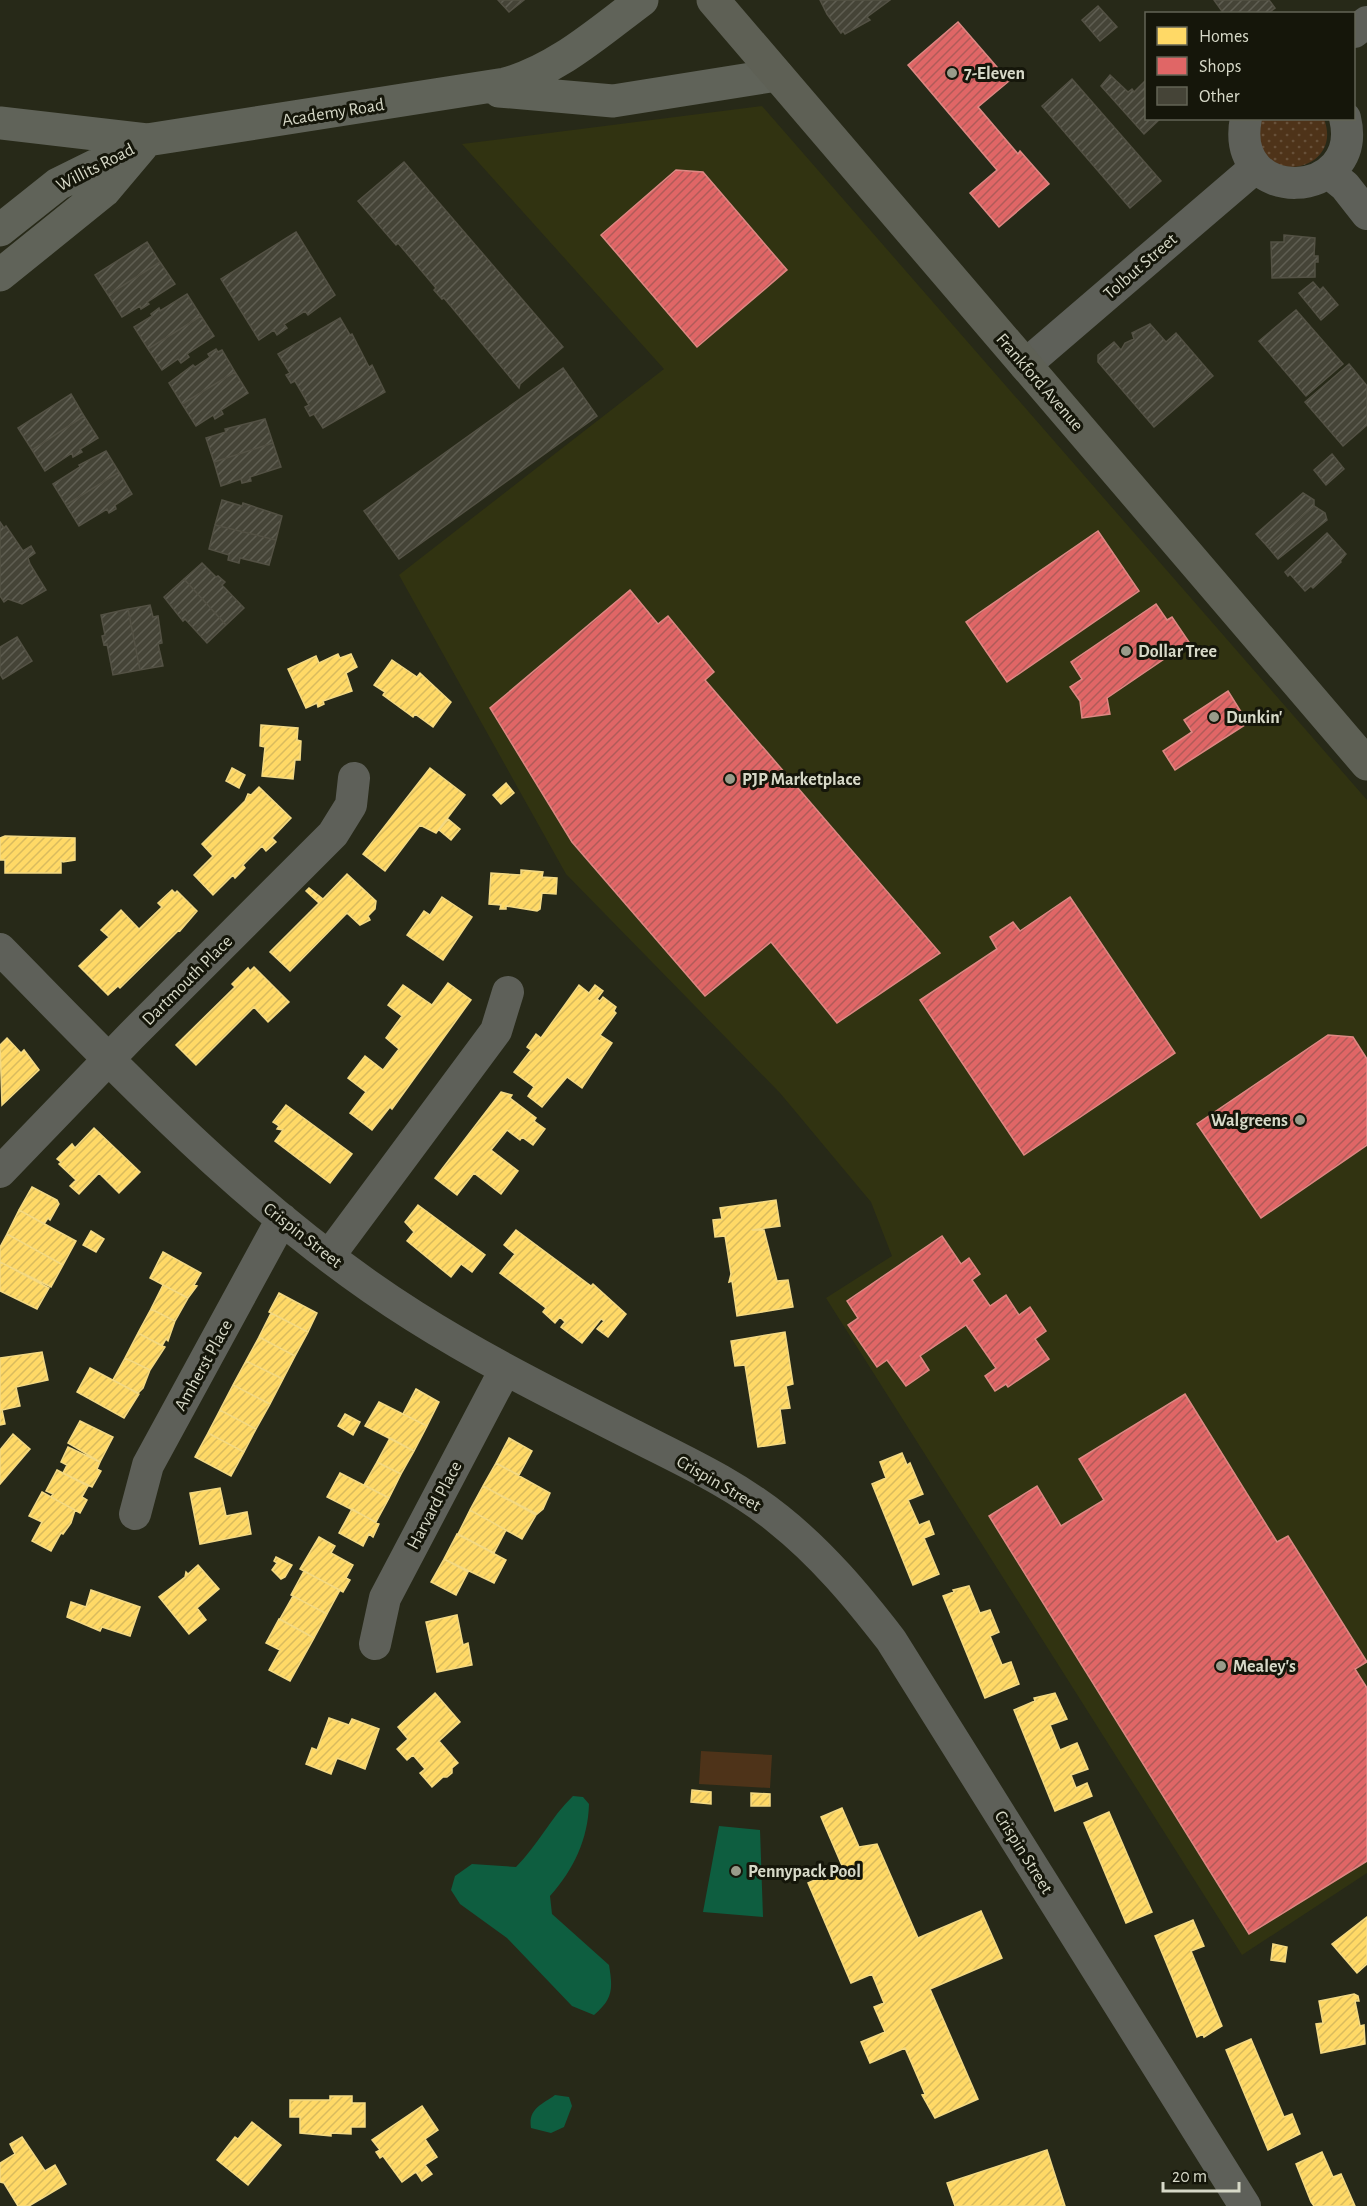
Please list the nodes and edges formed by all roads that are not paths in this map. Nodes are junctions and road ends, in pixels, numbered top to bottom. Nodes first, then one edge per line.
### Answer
1 (642, 0) edge
2 (713, 0) edge
3 (777, 75) junction
4 (479, 89) junction
5 (1246, 120) edge
6 (1345, 120) edge
7 (0, 123) edge
8 (147, 140) junction
9 (1256, 166) junction
10 (1329, 173) junction
11 (1367, 214) edge
12 (0, 230) edge
13 (0, 275) edge
14 (1024, 365) junction
15 (1366, 762) edge
16 (354, 778) dead end
17 (0, 949) edge
18 (508, 992) dead end
19 (109, 1059) junction
20 (0, 1172) edge
21 (282, 1219) junction
22 (329, 1256) junction
23 (505, 1370) junction
24 (135, 1514) dead end
25 (375, 1644) dead end
26 (1245, 2206) edge

1 - 4 main road, Academy Road
2 - 3 main road, Frankford Avenue
3 - 4 main road
3 - 14 main road, Frankford Avenue
4 - 8 main road, Academy Road
5 - 9 street
6 - 10 street
7 - 8 main road, Academy Road
8 - 12 main road, Willits Road
8 - 13 main road, Willits Road
9 - 10 street
9 - 14 street, Tolbut Street
10 - 11 street
14 - 15 main road, Frankford Avenue
16 - 19 street, Dartmouth Place
17 - 19 street, Crispin Street
18 - 22 street
19 - 20 street, Dartmouth Place
19 - 21 street, Crispin Street
21 - 22 street, Crispin Street
21 - 24 street, Amherst Place
22 - 23 street, Crispin Street
23 - 25 street, Harvard Place
23 - 26 street, Crispin Street

